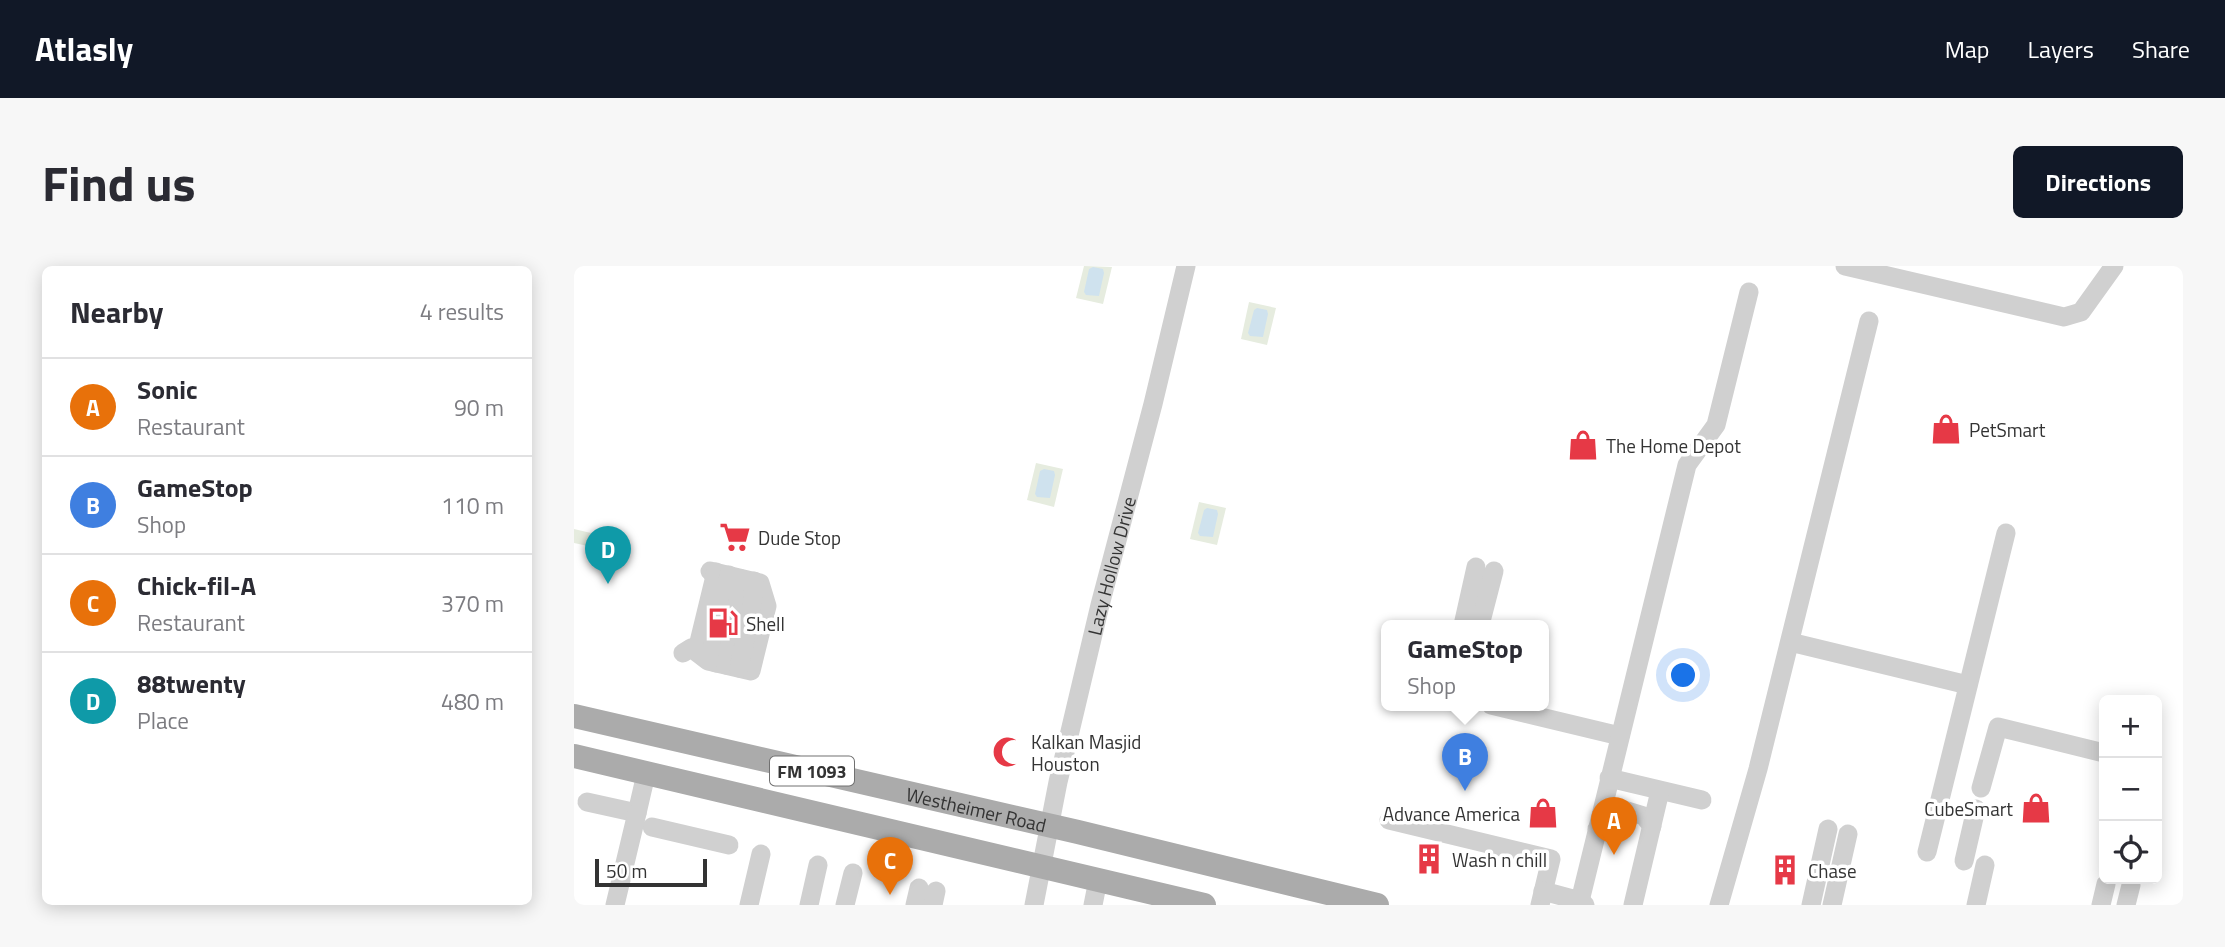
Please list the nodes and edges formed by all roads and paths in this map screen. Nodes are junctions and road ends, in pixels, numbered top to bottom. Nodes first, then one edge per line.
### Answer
1 (1186, 266) edge
2 (1844, 266) edge
3 (2114, 266) edge
4 (1749, 292) dead end
5 (1869, 321) dead end
6 (2006, 533) dead end
7 (1485, 569) junction
8 (730, 576) junction
9 (1465, 620) edge
10 (1472, 620) edge
11 (1480, 620) edge
12 (1790, 642) junction
13 (683, 653) dead end
14 (722, 664) junction
15 (1968, 685) junction
16 (1516, 711) edge
17 (574, 716) edge
18 (1620, 736) junction
19 (2099, 752) edge
20 (574, 756) edge
21 (646, 774) junction
22 (1609, 778) junction
23 (1981, 788) dead end
24 (1660, 791) junction
25 (1702, 800) dead end
26 (587, 802) dead end
27 (1976, 809) dead end
28 (637, 813) junction
29 (1389, 820) dead end
30 (1050, 825) junction
31 (1652, 826) junction
32 (652, 827) dead end
33 (1597, 829) junction
34 (1828, 829) dead end
35 (1848, 834) dead end
36 (729, 845) dead end
37 (1927, 852) dead end
38 (761, 854) dead end
39 (1964, 861) dead end
40 (821, 866) dead end
41 (1042, 866) junction
42 (1985, 866) dead end
43 (853, 873) dead end
44 (1098, 880) junction
45 (2108, 884) edge
46 (2131, 885) dead end
47 (1542, 898) edge
48 (1582, 903) edge
49 (615, 905) edge
50 (749, 905) edge
51 (811, 905) edge
52 (845, 905) edge
53 (1034, 905) edge
54 (1093, 905) edge
55 (1204, 905) edge
56 (1377, 905) edge
57 (1633, 905) edge
58 (1719, 905) edge
59 (1811, 905) edge
60 (1832, 905) edge
61 (1976, 905) edge
62 (2101, 905) edge
63 (2126, 905) edge

1 - 30 street, Lazy Hollow Drive
2 - 3 street
4 - 18 street
5 - 12 street
6 - 15 street
7 - 9 street
7 - 10 street
7 - 11 street
8 - 14 street
8 - 14 street
8 - 14 street
12 - 15 street
12 - 58 street
13 - 14 street
15 - 37 street
16 - 18 street
17 - 30 main road, Westheimer Road / FM 1093
18 - 22 street
19 - 23 street
20 - 21 main road, FM 1093
21 - 28 street
21 - 41 main road, FM 1093
22 - 24 street
22 - 33 street
24 - 25 street
24 - 31 street
26 - 28 street
27 - 39 street
28 - 49 street
29 - 47 street
30 - 41 street, Lazy Hollow Drive
30 - 56 main road, Westheimer Road / FM 1093
31 - 33 street
31 - 57 street
32 - 36 street
33 - 48 street
34 - 59 street
35 - 60 street
38 - 50 street
40 - 51 street
41 - 44 main road, FM 1093
41 - 53 street, Lazy Hollow Drive
42 - 61 street
43 - 52 street
44 - 54 street
44 - 55 main road, FM 1093
45 - 62 street
46 - 63 street
47 - 48 street

